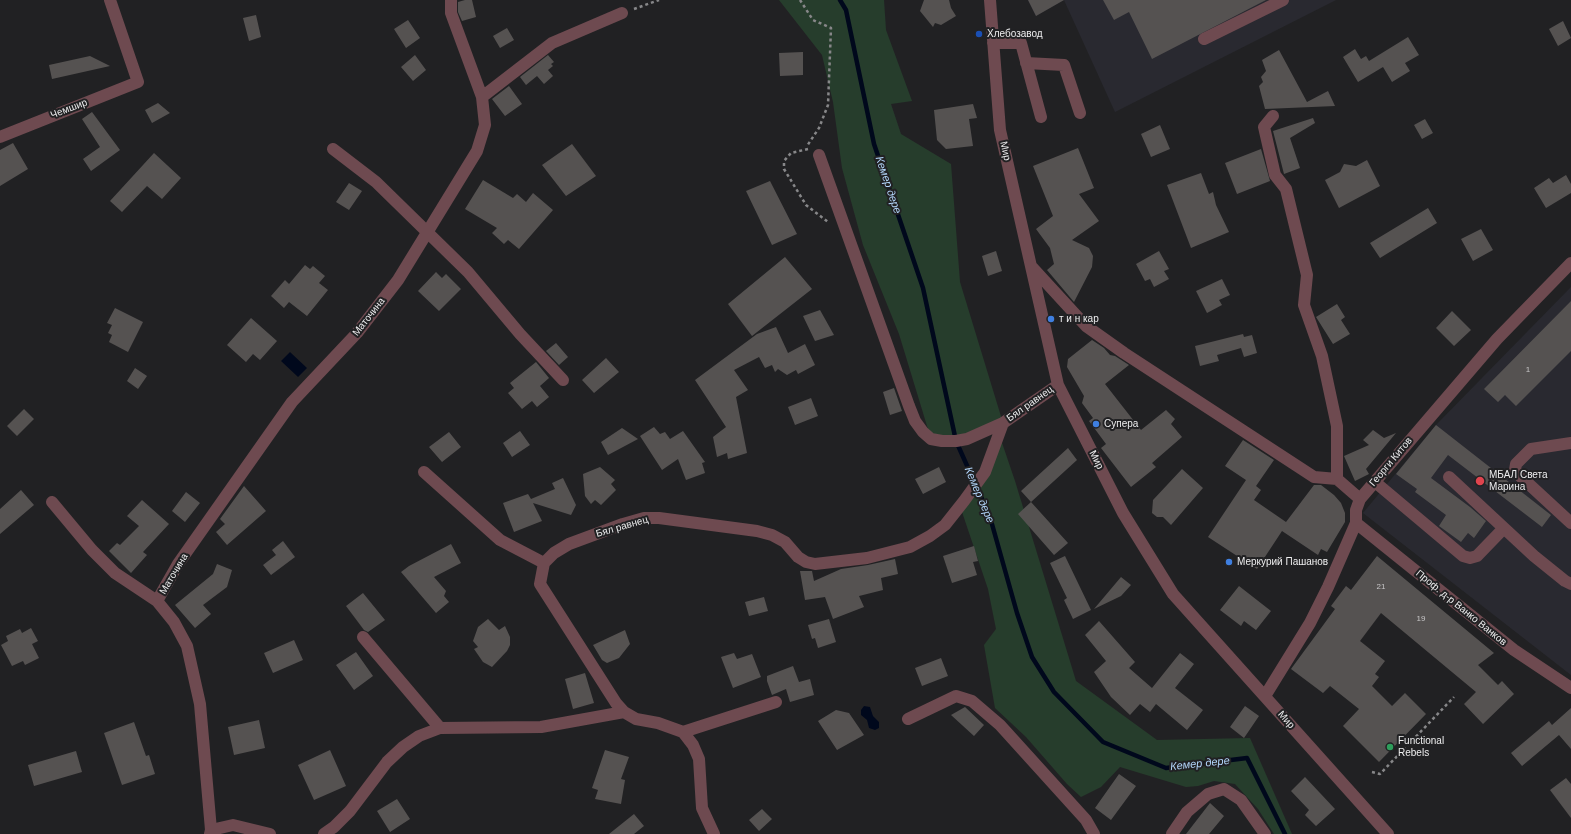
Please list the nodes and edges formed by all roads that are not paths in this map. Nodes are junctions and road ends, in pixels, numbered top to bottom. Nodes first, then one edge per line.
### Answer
1 (110, 0) edge
2 (451, 0) edge
3 (990, 0) edge
4 (1283, 0) edge
5 (622, 12) road end
6 (1204, 40) dead end
7 (993, 43) junction
8 (1026, 63) junction
9 (482, 97) junction
10 (1080, 113) dead end
11 (1273, 116) dead end
12 (1041, 117) dead end
13 (0, 137) edge
14 (333, 149) dead end
15 (819, 155) road end
16 (428, 233) junction
17 (1571, 263) edge
18 (1031, 266) junction
19 (563, 380) dead end
20 (1058, 385) junction
21 (1003, 423) junction
22 (1571, 443) edge
23 (424, 472) dead end
24 (1448, 477) dead end
25 (1337, 479) junction
26 (1375, 482) junction
27 (1360, 499) junction
28 (52, 502) dead end
29 (1356, 523) junction
30 (1571, 523) edge
31 (1504, 528) junction
32 (544, 563) junction
33 (1571, 584) edge
34 (158, 601) junction
35 (363, 637) dead end
36 (1571, 688) edge
37 (1265, 696) junction
38 (776, 702) dead end
39 (624, 712) junction
40 (908, 718) dead end
41 (440, 728) junction
42 (683, 732) junction
43 (210, 832) edge
44 (270, 834) edge
45 (324, 834) edge
46 (714, 834) edge
47 (1094, 834) edge
48 (1172, 834) edge
49 (1264, 834) edge
50 (1388, 834) edge

1 - 13 street, Чемшир
2 - 9 street, Маточина
3 - 7 street, Мир
4 - 6 street
5 - 9 street
7 - 8 street
7 - 18 street, Мир
8 - 10 street
8 - 12 street
9 - 16 street, Маточина
11 - 25 street
14 - 16 street
15 - 21 street, Бял равнец
16 - 19 street
16 - 34 street, Маточина
17 - 26 street, Георги Китов
18 - 20 street, Мир
18 - 25 street
20 - 21 street, Бял равнец
20 - 37 street, Мир
21 - 32 street, Бял равнец
22 - 30 street
23 - 32 street
24 - 31 street
25 - 27 street
26 - 27 street, Георги Китов
26 - 31 street
27 - 29 street, Георги Китов
28 - 34 street
29 - 36 street, Проф. д-р Ванко Ванков
29 - 37 street, Георги Китов
31 - 33 street
32 - 39 street
34 - 43 street
35 - 41 street
37 - 50 street, Мир
38 - 42 street
39 - 41 street
39 - 42 street
40 - 47 street
41 - 45 street
42 - 46 street
43 - 44 street
48 - 49 street

